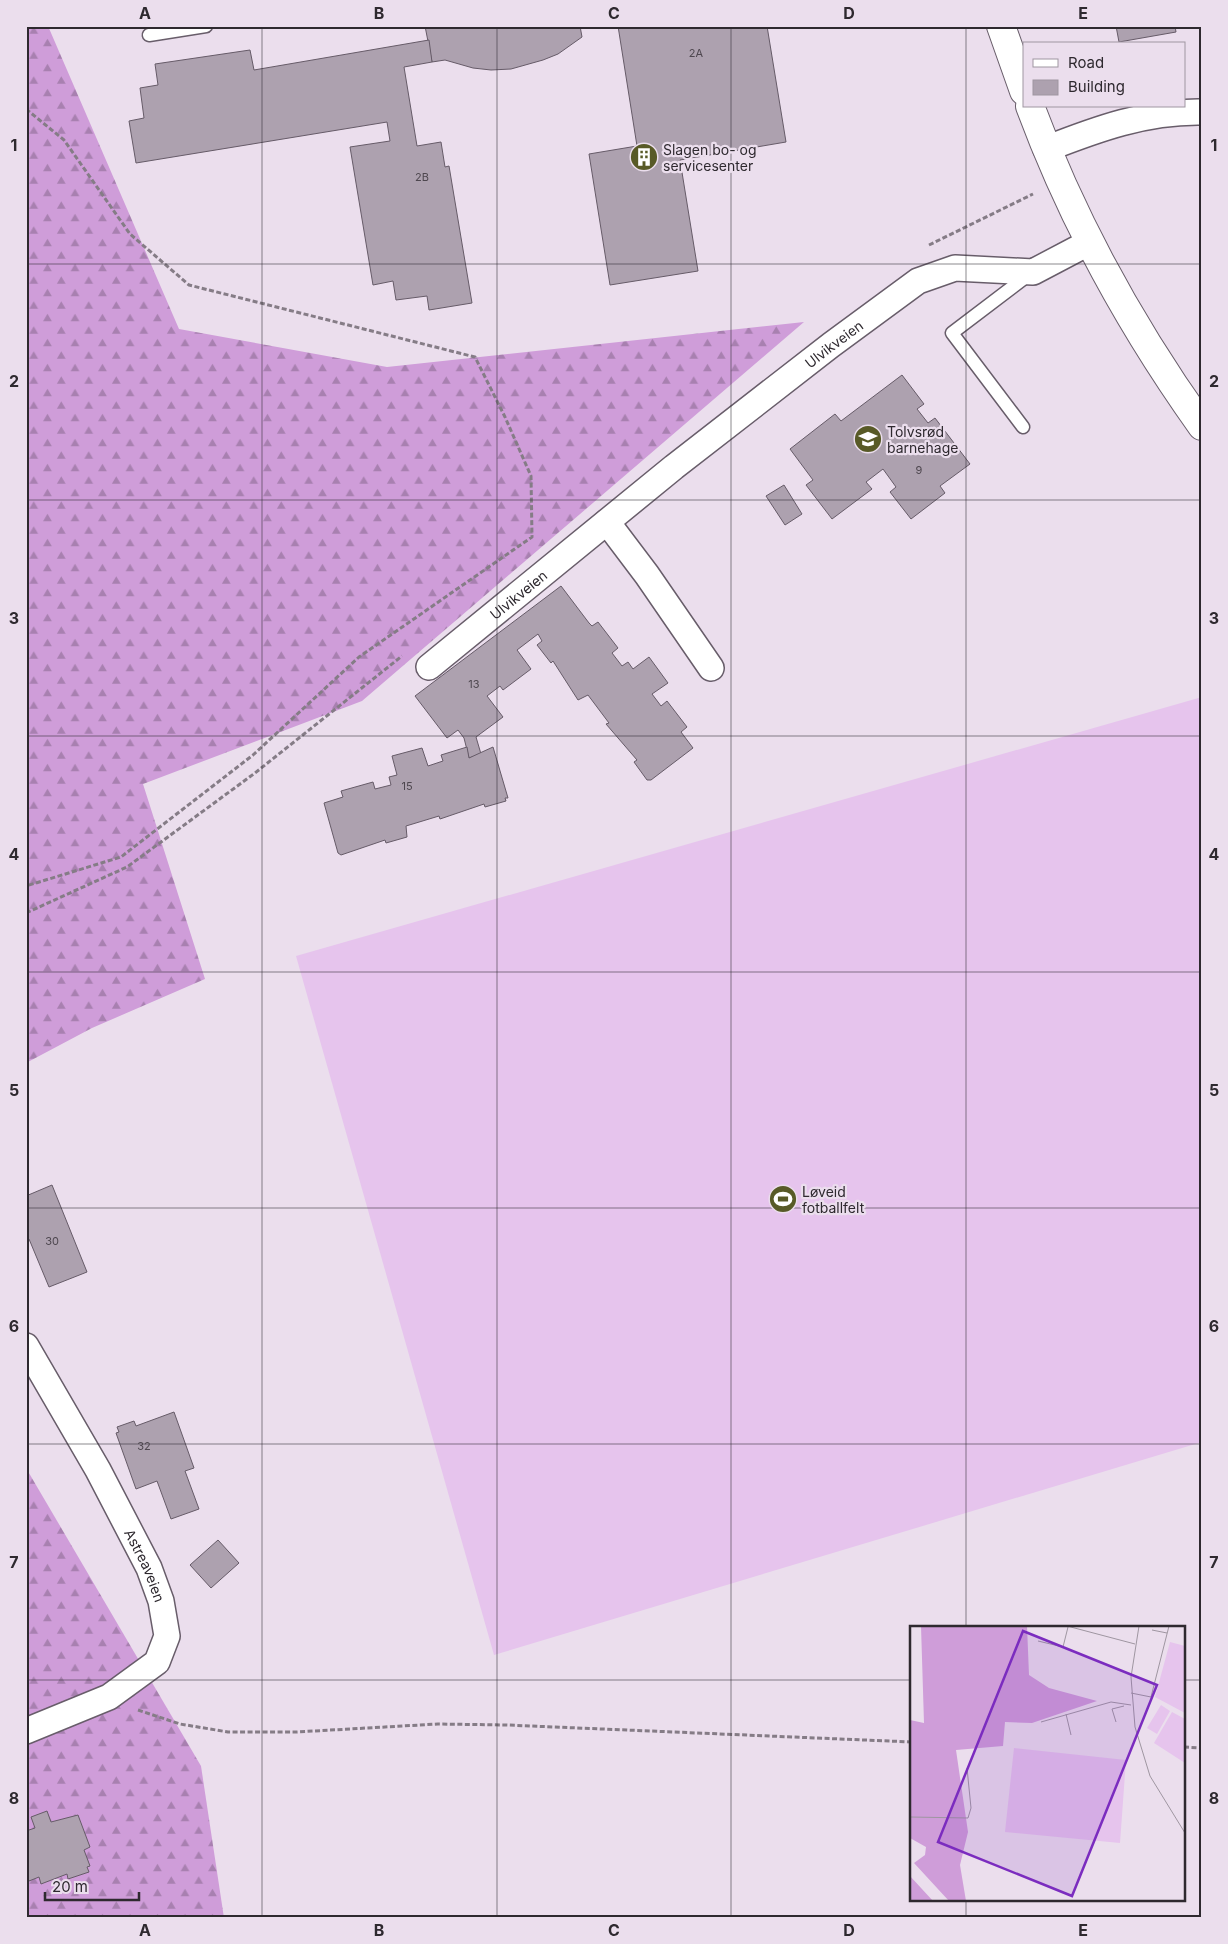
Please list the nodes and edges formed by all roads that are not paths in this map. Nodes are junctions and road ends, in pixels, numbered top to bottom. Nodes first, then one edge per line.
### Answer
1 (206, 26) edge
2 (1001, 26) edge
3 (149, 36) dead end
4 (1023, 88) edge
5 (1031, 108) edge
6 (1202, 112) edge
7 (1046, 149) junction
8 (1090, 242) junction
9 (1033, 272) junction
10 (1202, 426) edge
11 (1022, 427) dead end
12 (607, 522) junction
13 (429, 667) dead end
14 (711, 668) dead end
15 (26, 1346) edge
16 (26, 1731) edge

1 - 3 lane
2 - 4 street
5 - 7 street
6 - 7 street
7 - 8 street
8 - 9 street
8 - 10 street
9 - 11 lane
9 - 12 street, Ulvikveien
12 - 13 street, Ulvikveien
12 - 14 street
15 - 16 street, Astreaveien

